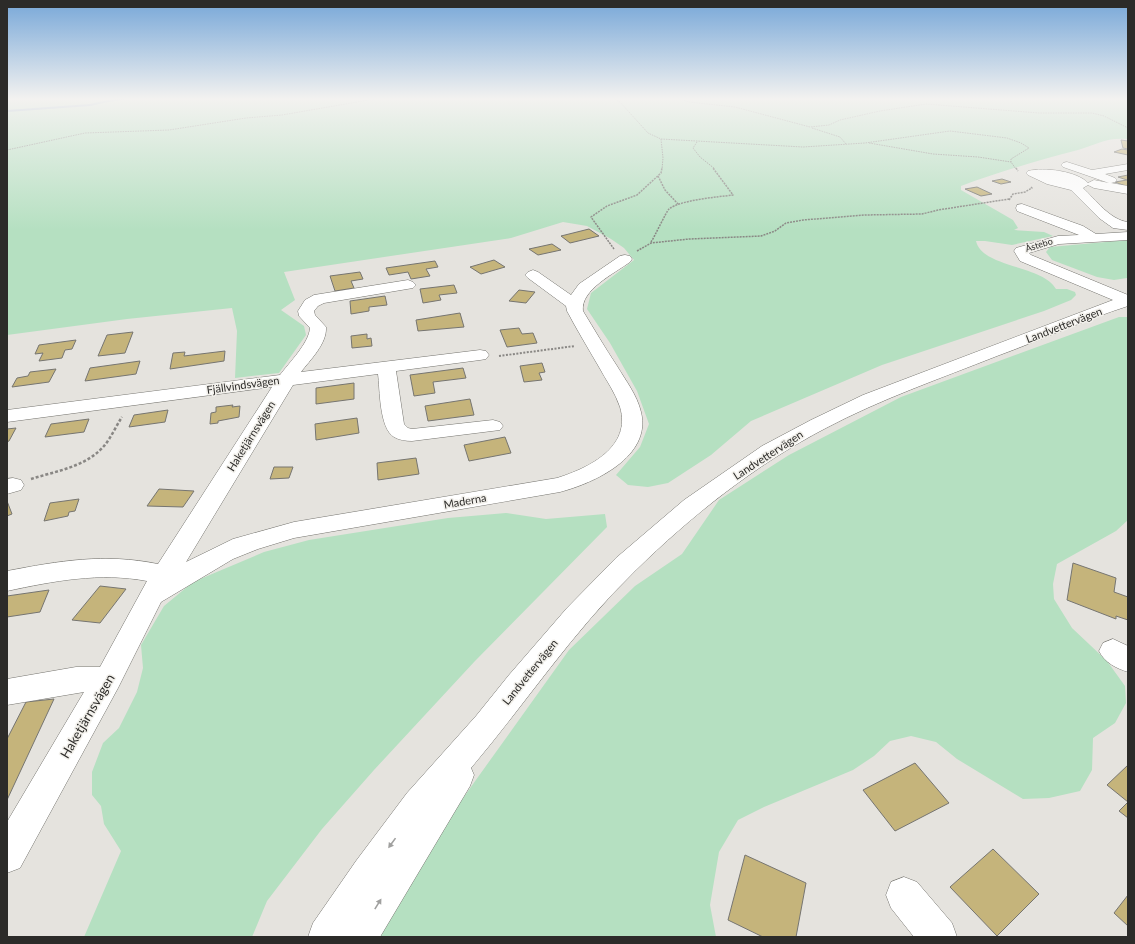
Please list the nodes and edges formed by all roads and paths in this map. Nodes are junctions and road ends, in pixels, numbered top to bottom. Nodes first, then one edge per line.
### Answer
1 (46, 142) edge
2 (661, 142) edge
3 (697, 142) joint
4 (872, 142) edge
5 (1018, 142) edge
6 (865, 143) junction
7 (847, 144) joint
8 (7, 150) edge
9 (1011, 162) junction
10 (1061, 163) dead end
11 (1128, 167) edge
12 (1020, 173) dead end
13 (658, 176) junction
14 (1080, 179) junction
15 (1111, 180) dead end
16 (1029, 181) dead end
17 (1128, 190) edge
18 (1009, 199) junction
19 (678, 204) junction
20 (1022, 208) joint
21 (1128, 226) edge
22 (1128, 236) edge
23 (1092, 237) junction
24 (651, 243) junction
25 (625, 259) junction
26 (533, 275) dead end
27 (408, 285) dead end
28 (1128, 300) edge
29 (574, 304) junction
30 (594, 343) junction
31 (480, 355) joint
32 (386, 366) junction
33 (287, 379) junction
34 (133, 400) junction
35 (7, 416) edge
36 (493, 426) dead end
37 (10, 486) edge
38 (164, 575) junction
39 (7, 581) edge
40 (151, 597) junction
41 (108, 678) junction
42 (7, 692) edge
43 (487, 726) junction
44 (7, 855) edge
45 (904, 895) dead end
46 (327, 937) edge
47 (358, 937) edge
48 (938, 937) edge

1 - 8 path
2 - 13 path
3 - 7 path
3 - 19 path
4 - 6 path
5 - 9 path
6 - 7 path
6 - 9 path
9 - 12 path
10 - 14 street
11 - 14 street
13 - 19 path
13 - 25 path
14 - 14 street
14 - 15 street
14 - 17 street
14 - 21 street
16 - 18 path
18 - 20 path
18 - 24 path
19 - 24 path
20 - 23 street
22 - 23 street, Åstebo
23 - 28 street, Åstebo
24 - 25 path
25 - 29 street
26 - 29 street
27 - 33 street, Haketjärnsvägen
28 - 43 street, Landvettervägen
29 - 30 street, Maderna
30 - 31 path
30 - 40 street, Maderna
31 - 32 street, Fjällvindsvägen
32 - 33 street, Fjällvindsvägen
32 - 36 street
33 - 34 street, Fjällvindsvägen
33 - 38 street, Haketjärnsvägen
34 - 35 street, Fjällvindsvägen
34 - 37 path
38 - 39 street
38 - 40 street, Haketjärnsvägen
40 - 41 street, Haketjärnsvägen
41 - 42 street
41 - 44 street, Haketjärnsvägen
43 -> 46 street, Landvettervägen
47 -> 43 street, Landvettervägen
45 - 48 street

